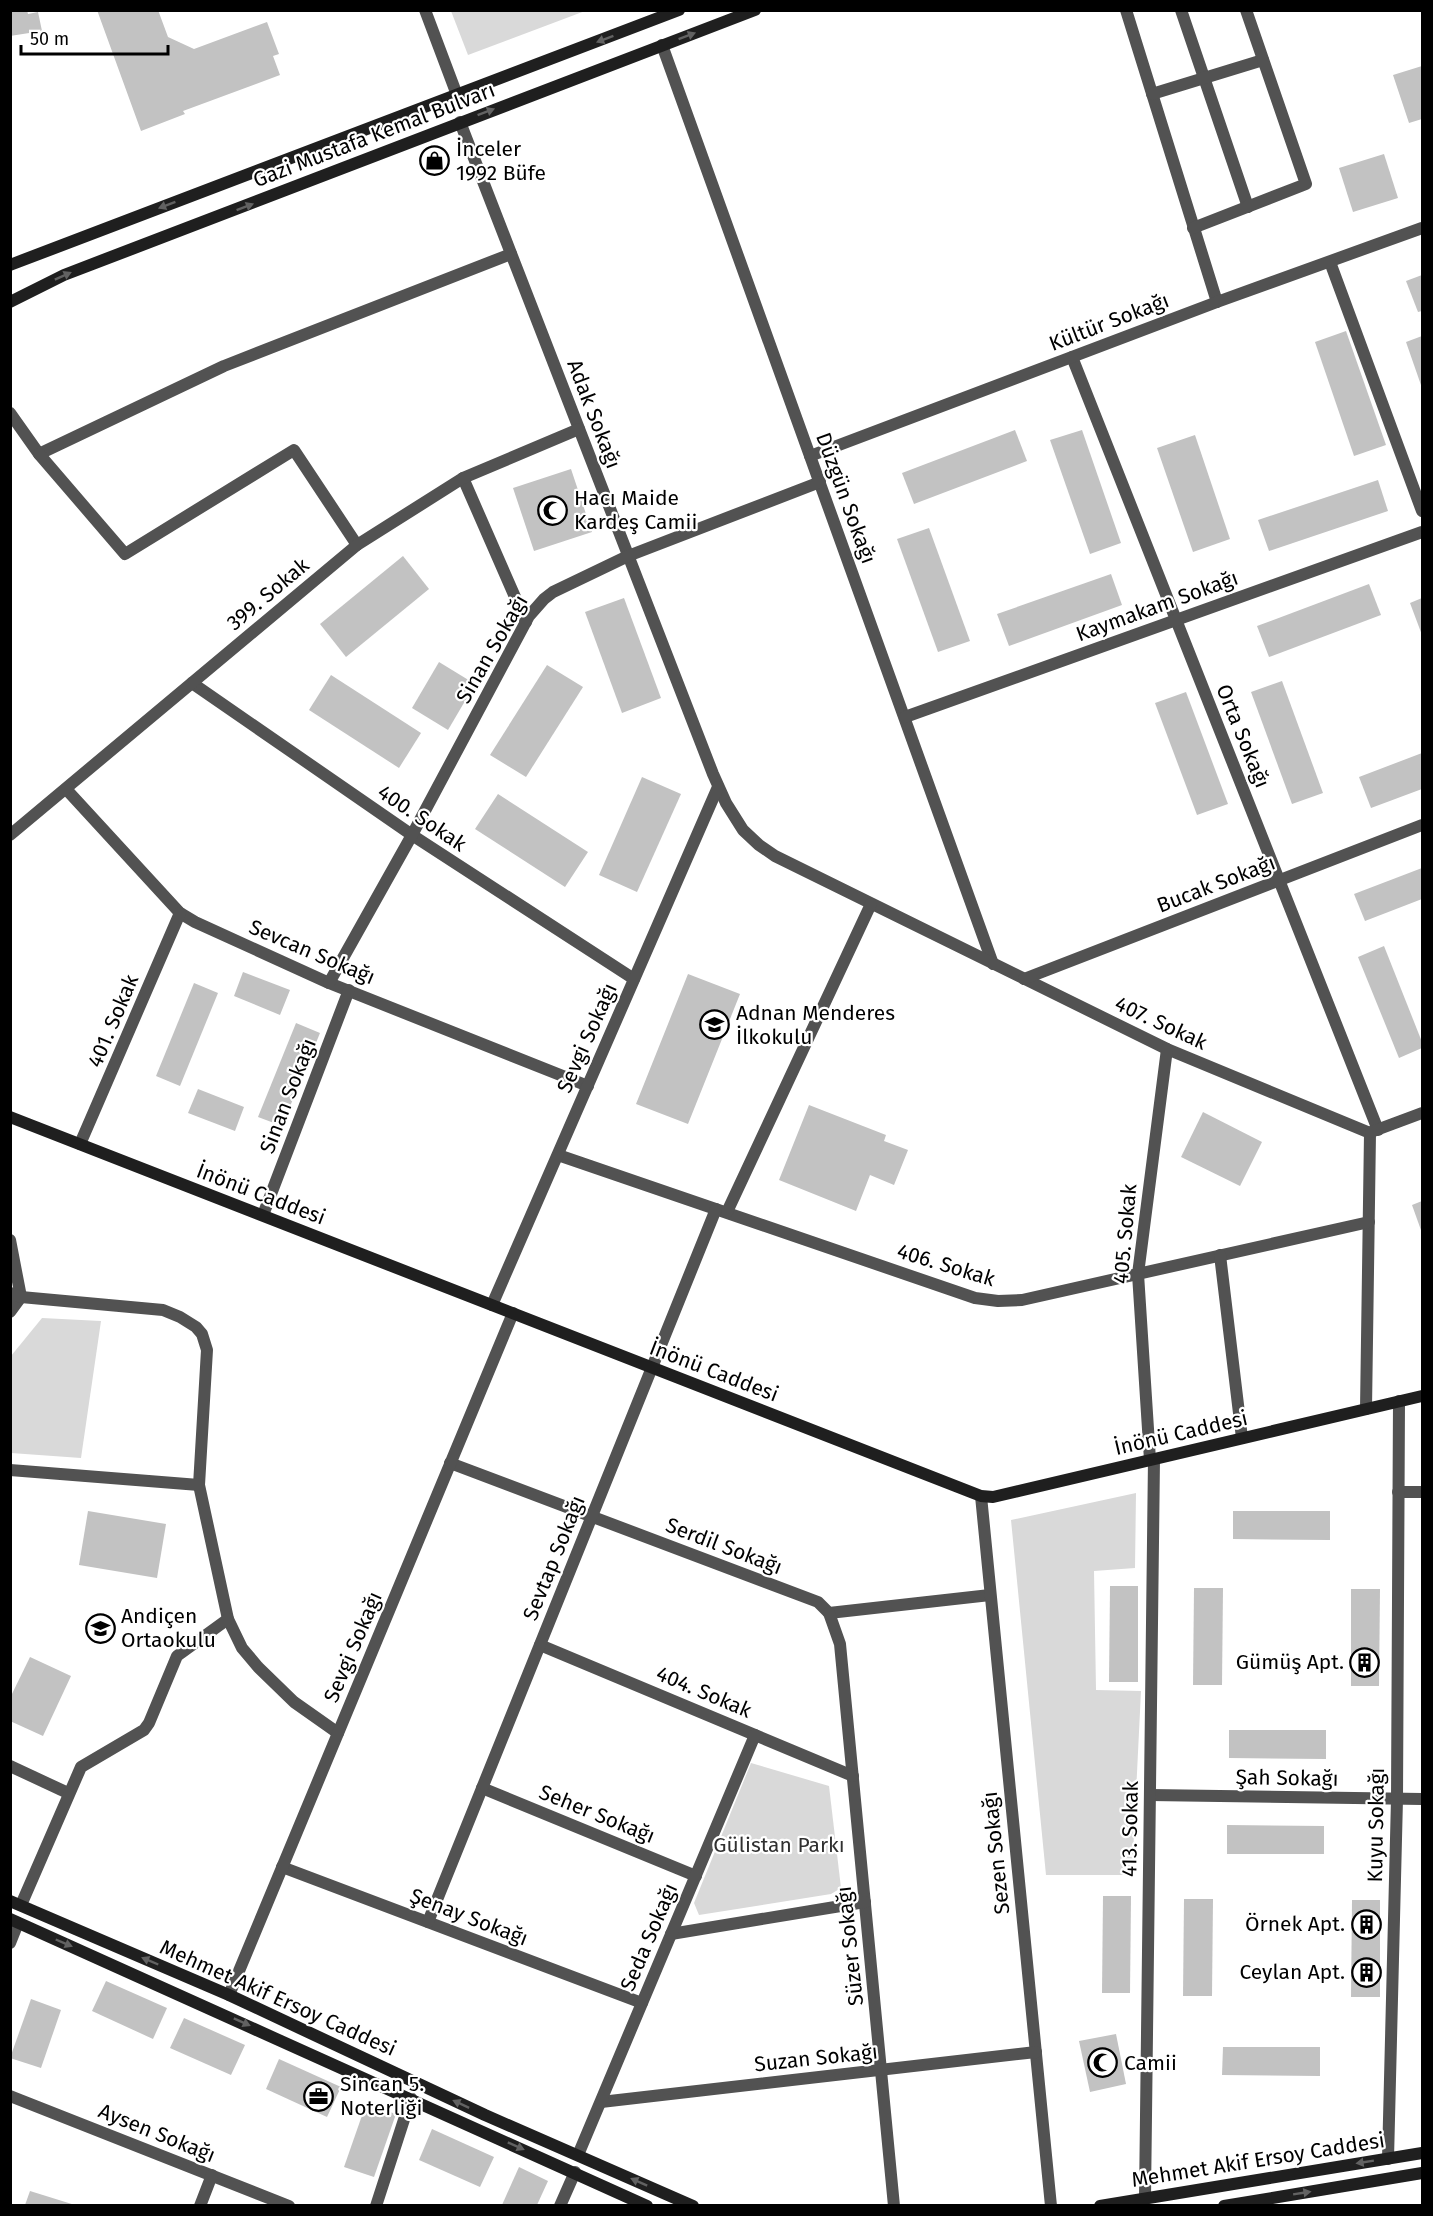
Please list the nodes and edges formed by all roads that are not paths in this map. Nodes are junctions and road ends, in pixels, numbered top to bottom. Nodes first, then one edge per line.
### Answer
1 (424, 10) edge
2 (679, 10) edge
3 (755, 10) edge
4 (1126, 10) edge
5 (1181, 10) edge
6 (1246, 10) edge
7 (662, 45) junction
8 (1263, 60) junction
9 (1204, 79) junction
10 (1152, 94) junction
11 (457, 95) junction
12 (460, 122) junction
13 (1248, 207) junction
14 (1193, 228) junction
15 (1422, 228) edge
16 (511, 254) junction
17 (1330, 262) junction
18 (10, 265) edge
19 (10, 302) edge
20 (1216, 302) junction
21 (1072, 357) junction
22 (10, 413) edge
23 (579, 429) junction
24 (39, 454) junction
25 (810, 456) junction
26 (463, 478) junction
27 (820, 482) junction
28 (1422, 511) edge
29 (1422, 532) edge
30 (357, 545) junction
31 (628, 555) junction
32 (1176, 620) junction
33 (526, 622) junction
34 (192, 683) junction
35 (904, 717) junction
36 (718, 787) junction
37 (66, 789) junction
38 (1422, 825) edge
39 (10, 835) edge
40 (412, 835) junction
41 (1279, 880) junction
42 (871, 904) junction
43 (180, 913) junction
44 (993, 964) junction
45 (634, 979) junction
46 (1024, 979) junction
47 (329, 983) junction
48 (349, 990) junction
49 (1167, 1049) junction
50 (588, 1086) junction
51 (1422, 1113) edge
52 (10, 1117) edge
53 (1374, 1131) junction
54 (80, 1144) junction
55 (558, 1155) junction
56 (722, 1210) junction
57 (263, 1215) junction
58 (1369, 1222) junction
59 (10, 1240) edge
60 (1220, 1256) junction
61 (1138, 1274) junction
62 (16, 1295) edge
63 (492, 1305) junction
64 (10, 1312) edge
65 (513, 1313) junction
66 (652, 1368) junction
67 (1422, 1396) edge
68 (1399, 1401) junction
69 (1366, 1409) junction
70 (1242, 1438) junction
71 (1152, 1460) junction
72 (450, 1463) junction
73 (10, 1470) edge
74 (199, 1485) junction
75 (1398, 1492) junction
76 (1422, 1492) edge
77 (981, 1496) junction
78 (592, 1517) junction
79 (990, 1594) junction
80 (829, 1613) junction
81 (228, 1619) junction
82 (540, 1645) junction
83 (338, 1733) junction
84 (756, 1735) junction
85 (10, 1766) edge
86 (852, 1776) junction
87 (482, 1788) junction
88 (68, 1793) junction
89 (1150, 1795) junction
90 (1397, 1799) junction
91 (1422, 1799) edge
92 (282, 1867) junction
93 (696, 1876) junction
94 (865, 1902) junction
95 (16, 1903) edge
96 (14, 1921) edge
97 (428, 1922) junction
98 (671, 1934) junction
99 (10, 1943) edge
100 (229, 1995) junction
101 (642, 2002) junction
102 (1036, 2052) junction
103 (881, 2070) junction
104 (10, 2096) edge
105 (411, 2098) junction
106 (600, 2102) junction
107 (1422, 2153) edge
108 (578, 2155) junction
109 (1388, 2158) junction
110 (575, 2172) junction
111 (1422, 2173) edge
112 (212, 2175) junction
113 (1145, 2198) junction
114 (1270, 2202) edge
115 (200, 2205) edge
116 (289, 2205) edge
117 (376, 2205) edge
118 (560, 2205) edge
119 (647, 2205) edge
120 (693, 2205) edge
121 (894, 2205) edge
122 (1051, 2205) edge
123 (1100, 2205) edge
124 (1224, 2205) edge

1 - 11 street
2 -> 11 main road, Gazi Mustafa Kemal Bulvarı
7 -> 3 main road, Gazi Mustafa Kemal Bulvarı
4 - 10 street
5 - 9 street
6 - 8 street
12 -> 7 main road, Gazi Mustafa Kemal Bulvarı
7 - 25 street, Düzgün Sokağı
8 - 9 street
8 - 13 street
9 - 10 street
9 - 13 street
10 - 14 street
11 -> 18 main road, Gazi Mustafa Kemal Bulvarı
12 - 16 street, Adak Sokağı
19 -> 12 main road, Gazi Mustafa Kemal Bulvarı
13 - 14 street
14 - 20 street
15 - 17 street, Kültür Sokağı
16 - 23 street, Adak Sokağı
16 - 24 street
17 - 20 street, Kültür Sokağı
17 - 28 street
20 - 21 street, Kültür Sokağı
21 - 25 street, Kültür Sokağı
21 - 32 street, Orta Sokağı
22 - 24 street
23 - 26 street, 399. Sokak
23 - 31 street, Adak Sokağı
24 - 30 street
25 - 27 street, Düzgün Sokağı
26 - 30 street, 399. Sokak
26 - 33 street
27 - 31 street, Sinan Sokağı
27 - 35 street, Düzgün Sokağı
29 - 32 street, Kaymakam Sokağı
30 - 34 street, 399. Sokak
31 - 33 street, Sinan Sokağı
31 - 36 street, Adak Sokağı
32 - 35 street, Kaymakam Sokağı
32 - 41 street, Orta Sokağı
33 - 40 street, Sinan Sokağı
34 - 37 street, 399. Sokak
34 - 40 street, 400. Sokak
35 - 44 street, Düzgün Sokağı
36 - 42 street, 407. Sokak
36 - 45 street, Sevgi Sokağı
37 - 39 street, 399. Sokak
37 - 43 street, Sevcan Sokağı
38 - 41 street, Bucak Sokağı
40 - 45 street, 400. Sokak
40 - 47 street, Sinan Sokağı
41 - 46 street, Bucak Sokağı
41 - 53 street, Orta Sokağı
42 - 44 street, 407. Sokak
42 - 56 street, Sevtap Sokağı
43 - 47 street, Sevcan Sokağı
43 - 54 street, 401. Sokak
44 - 46 street, 407. Sokak
45 - 50 street, Sevgi Sokağı
46 - 49 street, 407. Sokak
47 - 48 street, Sevcan Sokağı
48 - 50 street, Sevcan Sokağı
48 - 57 street, Sinan Sokağı
49 - 53 street, 407. Sokak
49 - 61 street, 405. Sokak
50 - 55 street, Sevgi Sokağı
51 - 53 street
52 - 54 main road, İnönü Caddesi
53 - 58 street
54 - 57 main road, İnönü Caddesi
55 - 56 street, 406. Sokak
55 - 63 street, Sevgi Sokağı
56 - 61 street, 406. Sokak
56 - 66 street, Sevtap Sokağı
57 - 63 main road, İnönü Caddesi
58 - 60 street, 406. Sokak
58 - 69 street
59 - 62 street
60 - 61 street, 406. Sokak
60 - 70 street
61 - 71 street, 405. Sokak
62 - 64 street
62 - 74 street
63 - 65 main road, İnönü Caddesi
65 - 66 main road, İnönü Caddesi
65 - 72 street, Sevgi Sokağı
66 - 77 main road, İnönü Caddesi
66 - 78 street, Sevtap Sokağı
67 - 68 main road, İnönü Caddesi
68 - 69 main road, İnönü Caddesi
68 - 75 street, Kuyu Sokağı
69 - 70 main road, İnönü Caddesi
70 - 71 main road, İnönü Caddesi
71 - 77 main road, İnönü Caddesi
71 - 89 street, 413. Sokak
72 - 78 street, Serdil Sokağı
72 - 83 street, Sevgi Sokağı
73 - 74 street
74 - 81 street
75 - 76 street
75 - 90 street, Kuyu Sokağı
77 - 79 street, Sezen Sokağı
78 - 80 street, Serdil Sokağı
78 - 82 street, Sevtap Sokağı
79 - 80 street
79 - 102 street, Sezen Sokağı
80 - 86 street, Süzer Sokağı
81 - 83 street
81 - 88 street
82 - 84 street, 404. Sokak
82 - 87 street, Sevtap Sokağı
83 - 92 street, Sevgi Sokağı
84 - 86 street, 404. Sokak
84 - 93 street, Seda Sokağı
85 - 88 street
86 - 94 street, Süzer Sokağı
87 - 93 street, Seher Sokağı
87 - 97 street, Sevtap Sokağı
88 - 95 street
89 - 90 street, Şah Sokağı
89 - 113 street, 413. Sokak
90 - 91 street, Şah Sokağı
90 - 109 street, Kuyu Sokağı
92 - 97 street, Şenay Sokağı
92 - 100 street, Sevgi Sokağı
93 - 98 street, Seda Sokağı
94 - 98 street
94 - 103 street, Süzer Sokağı
100 -> 95 main road, Mehmet Akif Ersoy Caddesi
96 - 99 street
96 -> 105 main road, Mehmet Akif Ersoy Caddesi
97 - 101 street, Şenay Sokağı
98 - 101 street, Seda Sokağı
108 -> 100 main road, Mehmet Akif Ersoy Caddesi
101 - 106 street, Seda Sokağı
102 - 103 street, Suzan Sokağı
102 - 122 street, Sezen Sokağı
103 - 106 street, Suzan Sokağı
103 - 121 street, Süzer Sokağı
104 - 112 street, Aysen Sokağı
105 -> 110 main road, Mehmet Akif Ersoy Caddesi
105 - 117 street
106 - 108 street, Seda Sokağı
107 - 109 main road, Mehmet Akif Ersoy Caddesi
120 -> 108 main road, Mehmet Akif Ersoy Caddesi
109 -> 113 main road, Mehmet Akif Ersoy Caddesi
110 - 118 street
110 - 119 main road, Mehmet Akif Ersoy Caddesi
114 -> 111 main road, Mehmet Akif Ersoy Caddesi
112 - 115 street
112 - 116 street, Aysen Sokağı
113 - 123 main road, Mehmet Akif Ersoy Caddesi
114 - 124 main road, Mehmet Akif Ersoy Caddesi

